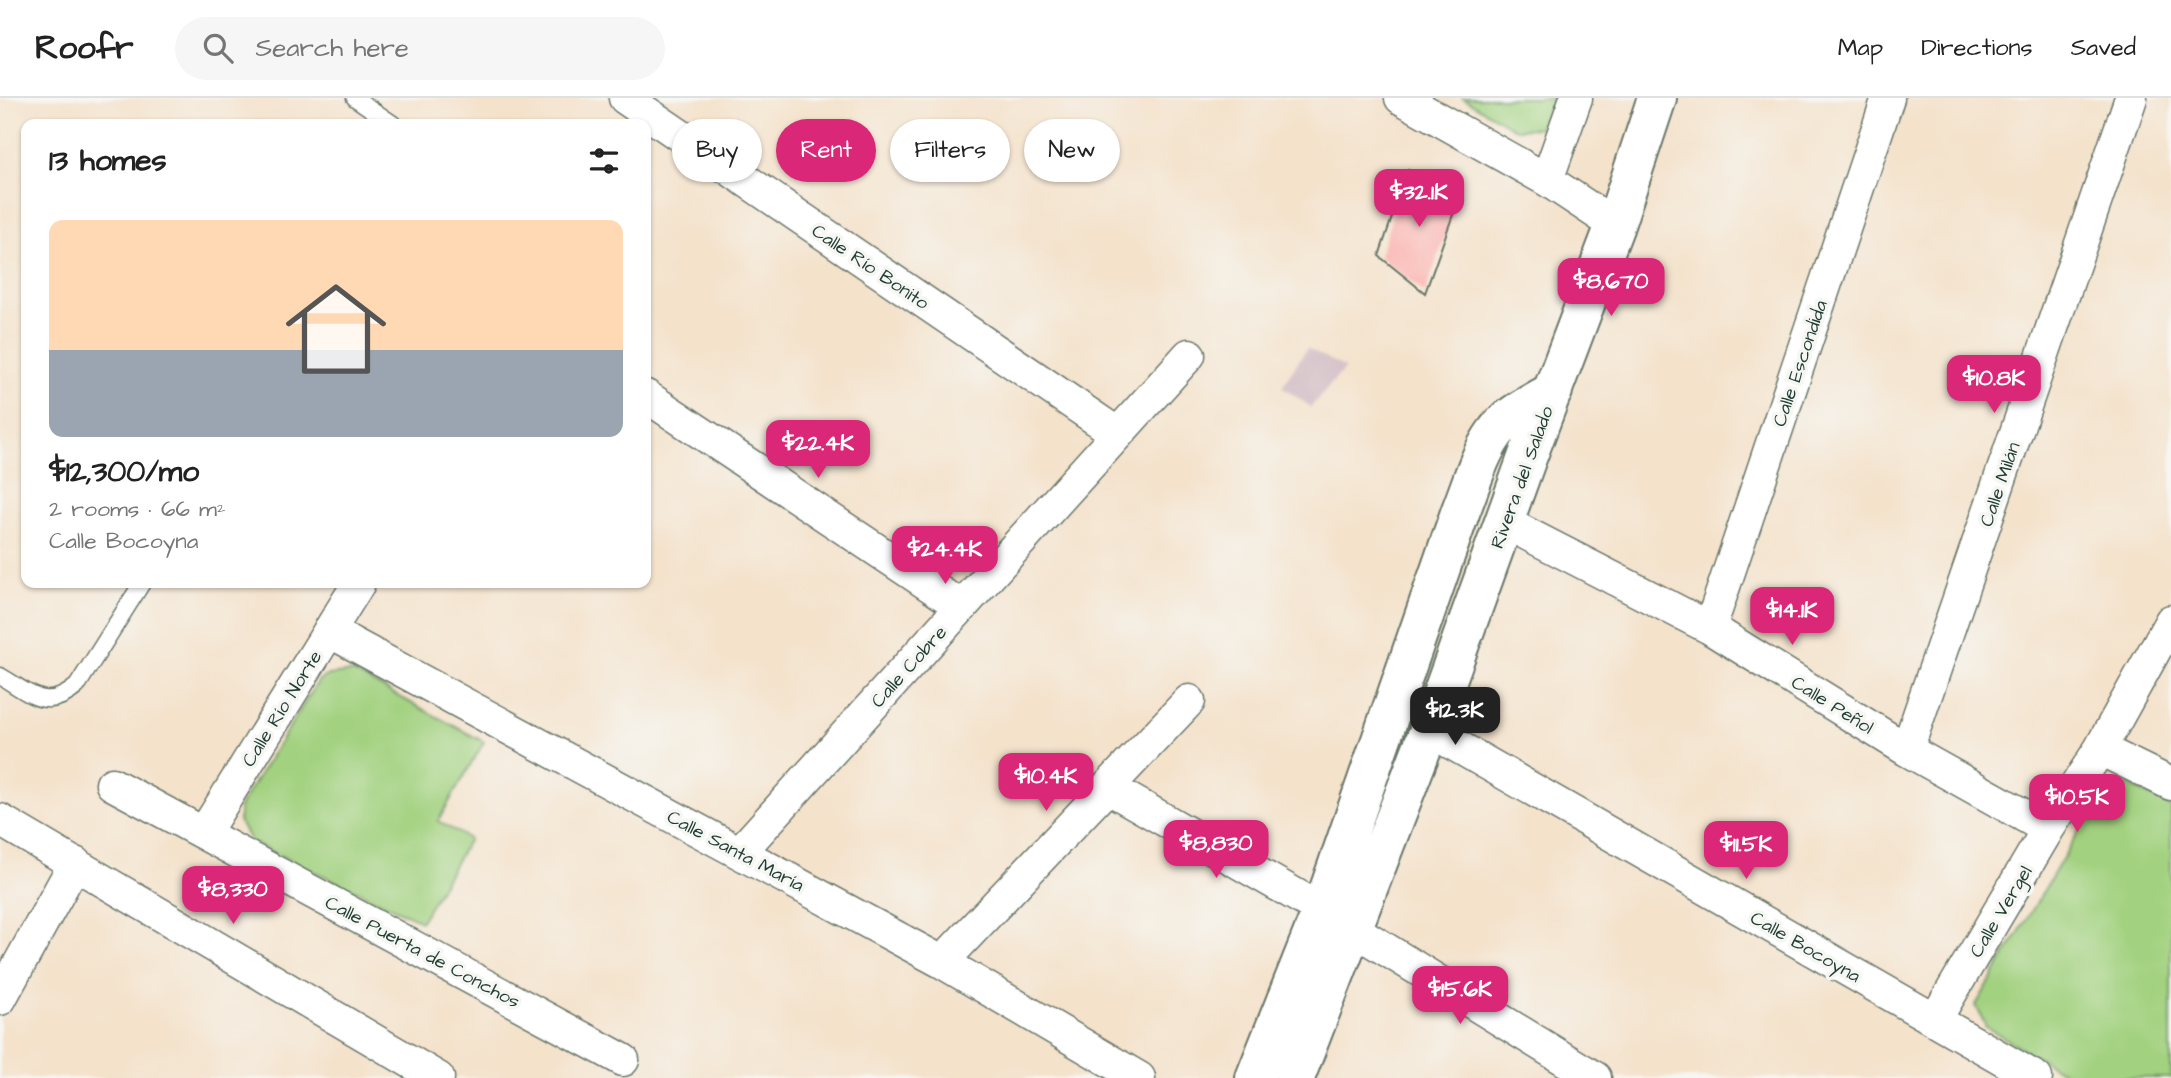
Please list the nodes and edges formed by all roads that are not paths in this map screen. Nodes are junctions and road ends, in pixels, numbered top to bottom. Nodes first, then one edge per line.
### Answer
1 (355, 98) edge
2 (1401, 98) edge
3 (1576, 98) edge
4 (1657, 98) edge
5 (1888, 98) edge
6 (2131, 98) edge
7 (386, 119) edge
8 (651, 121) edge
9 (1547, 180) junction
10 (1615, 225) junction
11 (1189, 355) dead end
12 (1553, 391) junction
13 (651, 399) edge
14 (1118, 434) junction
15 (1504, 523) junction
16 (139, 588) edge
17 (356, 588) edge
18 (962, 607) junction
19 (2171, 621) edge
20 (1710, 628) junction
21 (329, 631) junction
22 (0, 676) edge
23 (1189, 701) dead end
24 (1429, 730) junction
25 (2100, 749) junction
26 (1908, 750) junction
27 (112, 784) dead end
28 (2171, 784) edge
29 (1107, 788) junction
30 (0, 820) edge
31 (2048, 830) junction
32 (204, 833) junction
33 (740, 852) junction
34 (75, 863) junction
35 (1337, 920) junction
36 (942, 962) junction
37 (0, 999) edge
38 (1935, 1020) junction
39 (623, 1060) dead end
40 (438, 1078) edge
41 (1139, 1078) edge
42 (1255, 1078) edge
43 (1295, 1078) edge
44 (1595, 1078) edge
45 (2036, 1078) edge

1 - 7 lane
2 - 9 street
3 - 9 street
4 - 10 street
5 - 20 street, Calle Escondida
6 - 26 street, Calle Milán
8 - 14 street, Calle Río Bonito
9 - 10 street
10 - 12 street
11 - 14 street, Calle Cobre
12 - 15 street, Rivera del Salado
12 - 35 street, Rivera del Salado
13 - 18 street
14 - 18 street, Calle Cobre
15 - 20 street, Calle Peñol
15 - 24 street, Rivera del Salado
16 - 22 lane
17 - 21 street, Calle Río Norte
18 - 33 street, Calle Cobre
19 - 25 street, Calle Vergel
20 - 26 street, Calle Peñol
21 - 32 street, Calle Río Norte
21 - 33 street, Calle Santa María
23 - 29 street
24 - 35 street, Rivera del Salado
24 - 38 street, Calle Bocoyna
25 - 28 street
25 - 31 street, Calle Vergel
26 - 31 street, Calle Peñol
27 - 32 street, Calle Puerta de Conchos
29 - 35 street
29 - 36 street
30 - 34 street
31 - 38 street, Calle Vergel
32 - 39 street, Calle Puerta de Conchos
33 - 36 street, Calle Santa María
34 - 37 street
34 - 40 street
35 - 42 street, Rivera del Salado
35 - 43 street, Rivera del Salado
35 - 44 street
36 - 41 street, Calle Santa María
38 - 45 street, Calle Bocoyna

